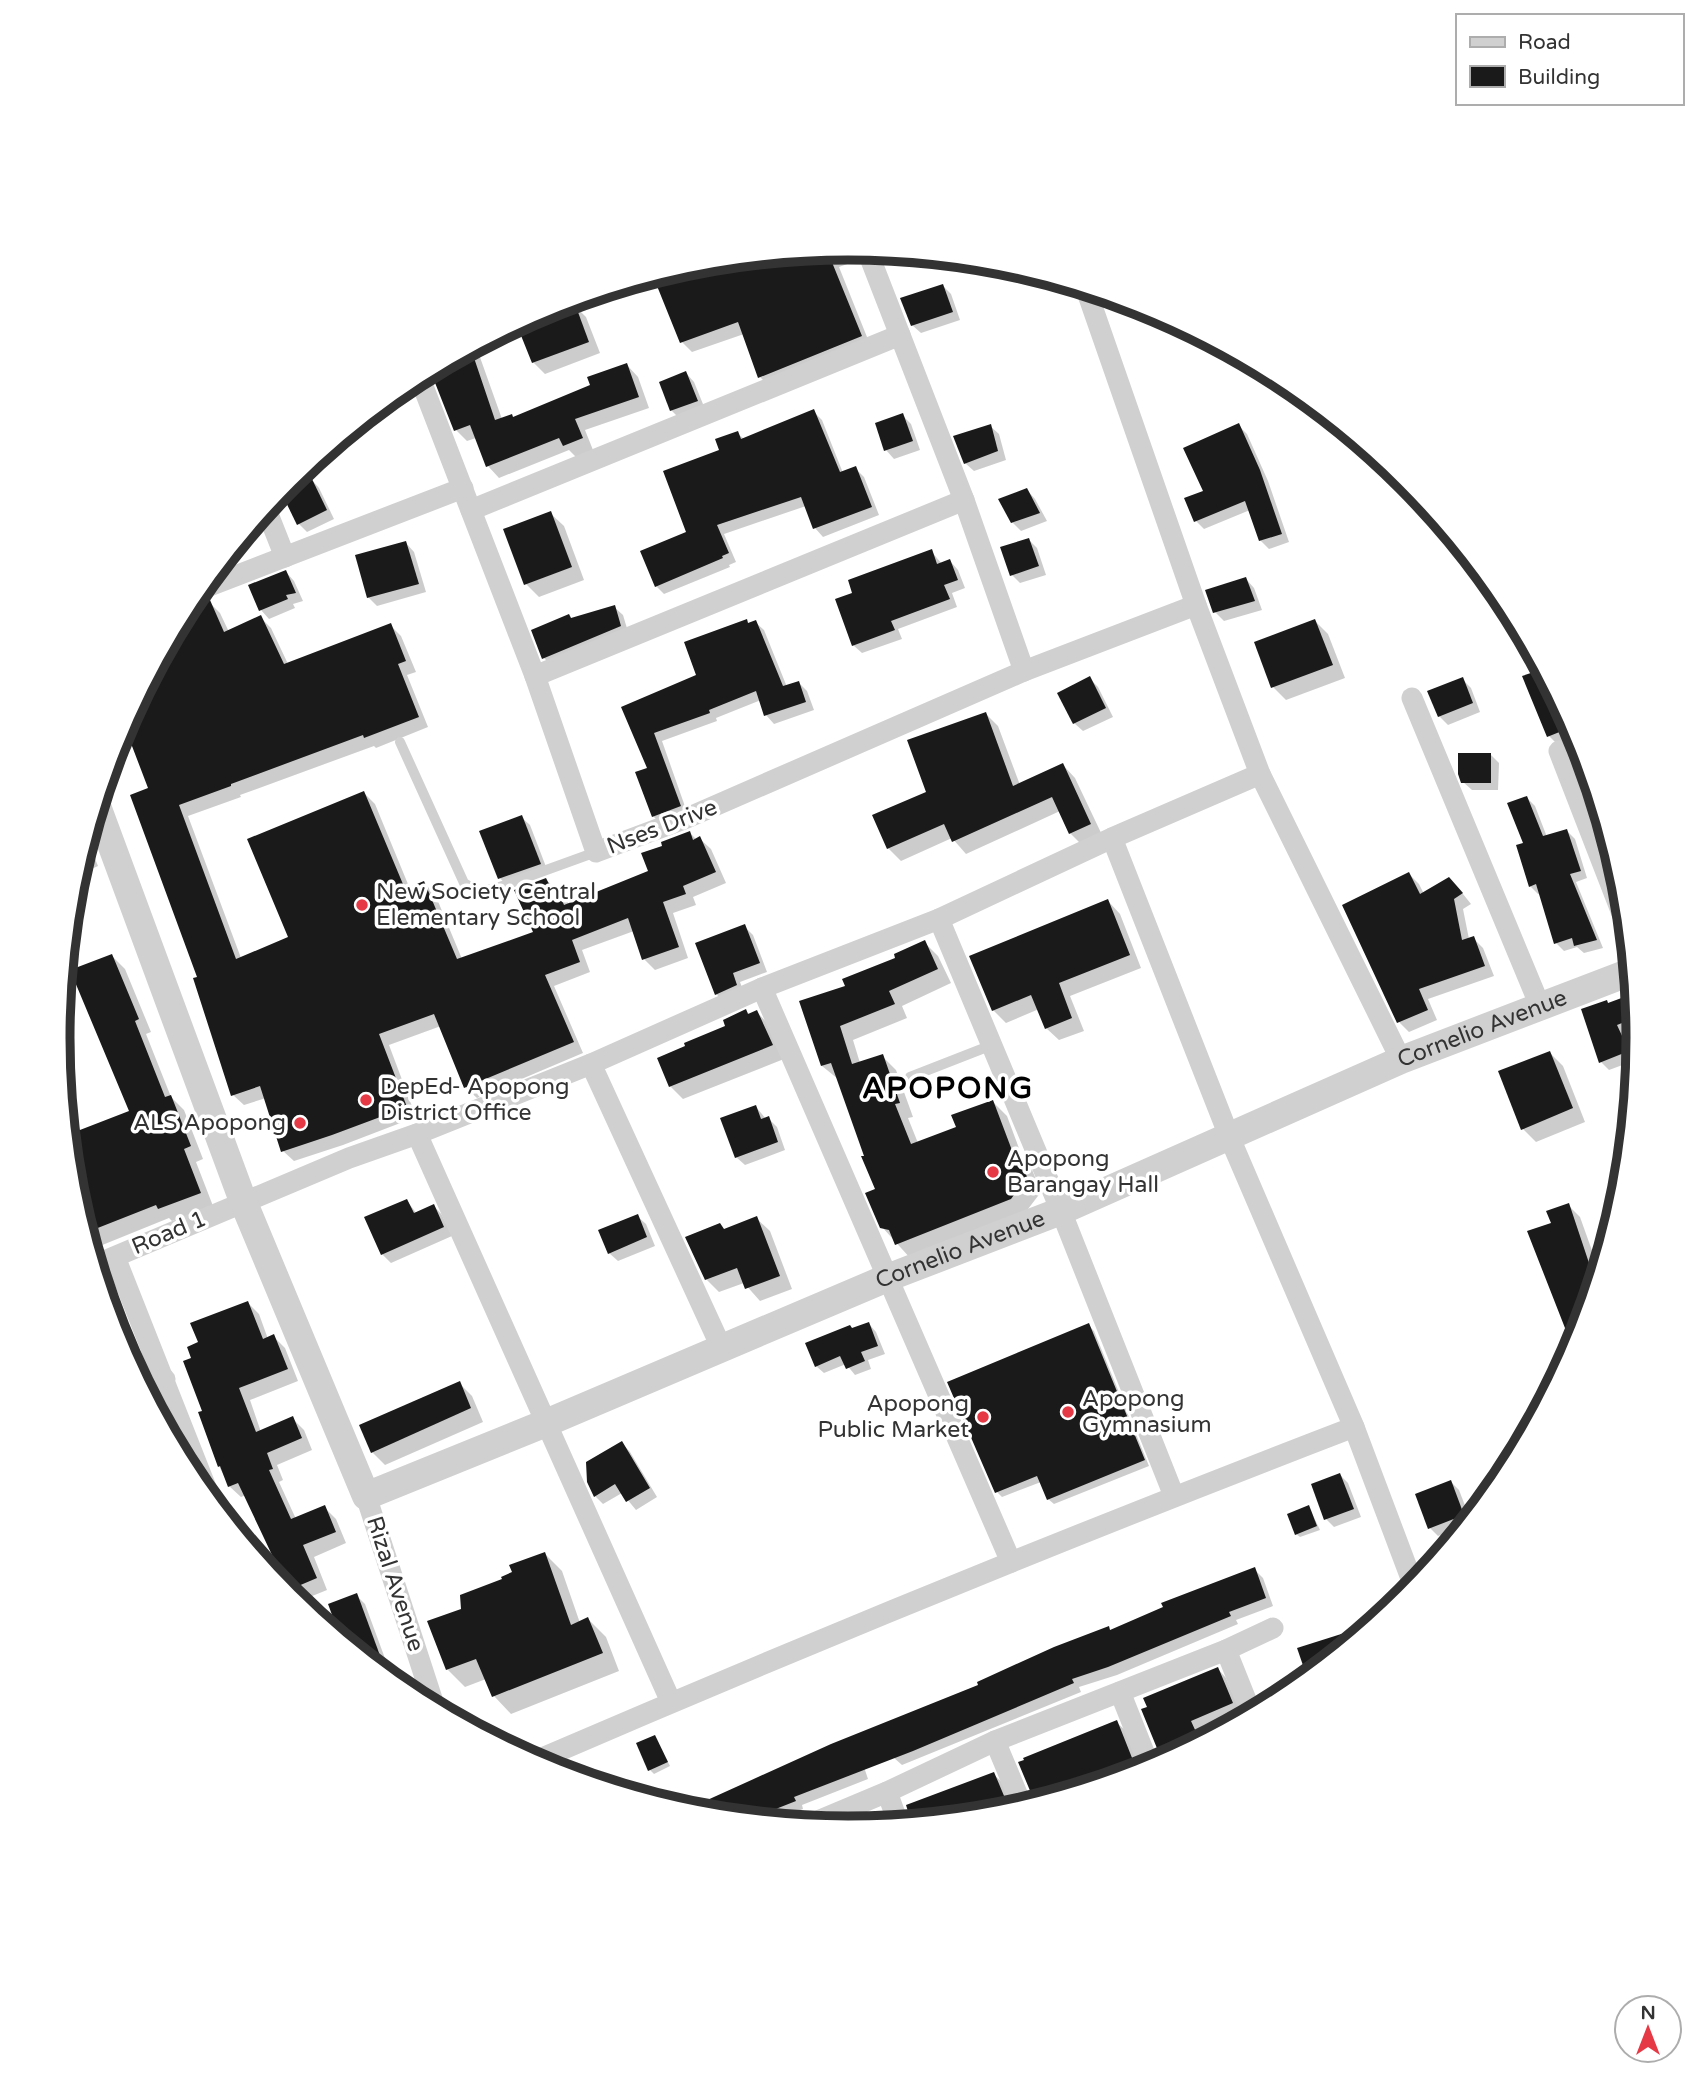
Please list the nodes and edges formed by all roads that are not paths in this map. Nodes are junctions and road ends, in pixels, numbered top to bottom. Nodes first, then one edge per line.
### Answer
1 (871, 261) edge
2 (1090, 299) edge
3 (900, 335) junction
4 (423, 387) edge
5 (463, 488) junction
6 (964, 500) junction
7 (471, 510) junction
8 (270, 519) edge
9 (285, 556) junction
10 (218, 582) edge
11 (1196, 605) junction
12 (1024, 671) junction
13 (535, 676) junction
14 (1412, 698) dead end
15 (400, 742) dead end
16 (1559, 751) dead end
17 (1260, 774) junction
18 (102, 820) edge
19 (1112, 838) junction
20 (596, 852) junction
21 (1612, 888) edge
22 (939, 919) junction
23 (1624, 975) edge
24 (762, 988) junction
25 (1540, 1006) junction
26 (992, 1045) junction
27 (1401, 1060) junction
28 (591, 1064) junction
29 (910, 1077) dead end
30 (417, 1134) junction
31 (1229, 1136) junction
32 (243, 1201) junction
33 (1061, 1211) junction
34 (115, 1257) junction
35 (103, 1262) edge
36 (887, 1278) junction
37 (722, 1349) junction
38 (165, 1379) junction
39 (151, 1385) edge
40 (546, 1423) junction
41 (1354, 1427) junction
42 (199, 1470) edge
43 (366, 1496) junction
44 (1174, 1496) junction
45 (1011, 1562) junction
46 (1410, 1577) edge
47 (1273, 1628) dead end
48 (1226, 1650) junction
49 (1120, 1692) junction
50 (431, 1695) edge
51 (671, 1702) junction
52 (1248, 1707) edge
53 (995, 1741) junction
54 (547, 1756) edge
55 (1146, 1758) edge
56 (887, 1792) junction
57 (1019, 1798) edge
58 (896, 1816) edge
59 (828, 1817) edge

1 - 3 street
2 - 11 street
3 - 6 street
3 - 7 street
4 - 5 street, Nses Drive
5 - 7 street, Nses Drive
5 - 9 street
6 - 12 street
6 - 13 street
7 - 13 street, Nses Drive
8 - 9 street
9 - 10 street
11 - 12 street, Nses Drive
11 - 17 street
12 - 20 street, Nses Drive
13 - 20 street, Nses Drive
14 - 25 street
15 - 20 lane
16 - 21 street
17 - 19 street, Road 1
17 - 27 street
18 - 32 street
19 - 22 street, Road 1
19 - 31 street
22 - 24 street, Road 1
22 - 26 street
23 - 25 street, Cornelio Avenue
24 - 28 street, Road 1
24 - 36 street
25 - 27 street, Cornelio Avenue
26 - 29 lane
26 - 33 street
27 - 31 street, Cornelio Avenue
28 - 30 street, Road 1
28 - 37 street
30 - 32 street, Road 1
30 - 40 street
31 - 33 street, Cornelio Avenue
31 - 41 street
32 - 34 street, Road 1
32 - 43 street
33 - 36 street, Cornelio Avenue
33 - 44 street
34 - 35 street, Road 1
34 - 38 street
36 - 37 street, Cornelio Avenue
36 - 45 street
37 - 40 street, Cornelio Avenue
38 - 39 street
38 - 42 street
40 - 43 street, Cornelio Avenue
40 - 51 street
41 - 44 street
41 - 46 street
43 - 50 street, Rizal Avenue
44 - 45 street
45 - 51 street
47 - 48 street
48 - 49 street
48 - 52 street
49 - 53 street
49 - 55 street
51 - 54 street
53 - 56 street
53 - 57 street
56 - 58 street
56 - 59 street

